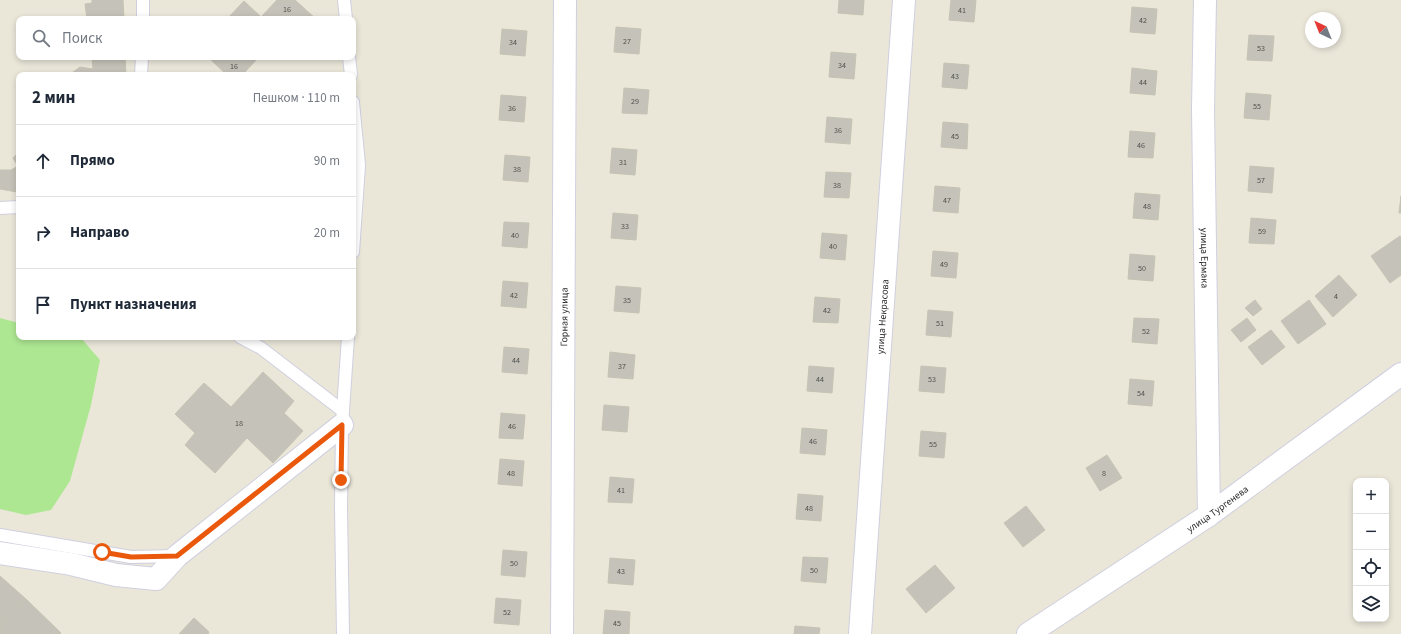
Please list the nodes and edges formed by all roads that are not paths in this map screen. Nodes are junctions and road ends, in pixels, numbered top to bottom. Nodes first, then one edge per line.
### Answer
1 (143, 0) edge
2 (344, 0) edge
3 (565, 0) edge
4 (904, 0) edge
5 (1205, 0) edge
6 (143, 16) edge
7 (346, 16) edge
8 (142, 60) edge
9 (349, 60) edge
10 (141, 72) edge
11 (351, 72) edge
12 (356, 140) edge
13 (356, 200) edge
14 (16, 207) edge
15 (0, 208) edge
16 (246, 340) edge
17 (348, 340) edge
18 (1401, 374) edge
19 (342, 418) junction
20 (1209, 515) junction
21 (0, 535) edge
22 (0, 553) edge
23 (177, 556) junction
24 (343, 634) edge
25 (562, 634) edge
26 (860, 634) edge
27 (1028, 634) edge

1 - 6 lane
2 - 7 lane
3 - 25 street, Горная улица
4 - 26 street, улица Некрасова
5 - 20 street, улица Ермака
8 - 10 lane
9 - 11 lane
12 - 13 lane
14 - 15 lane
16 - 19 lane
17 - 19 lane
18 - 20 street, улица Тургенева
19 - 23 street
19 - 24 lane
20 - 27 street, улица Тургенева
21 - 23 lane
22 - 23 street

